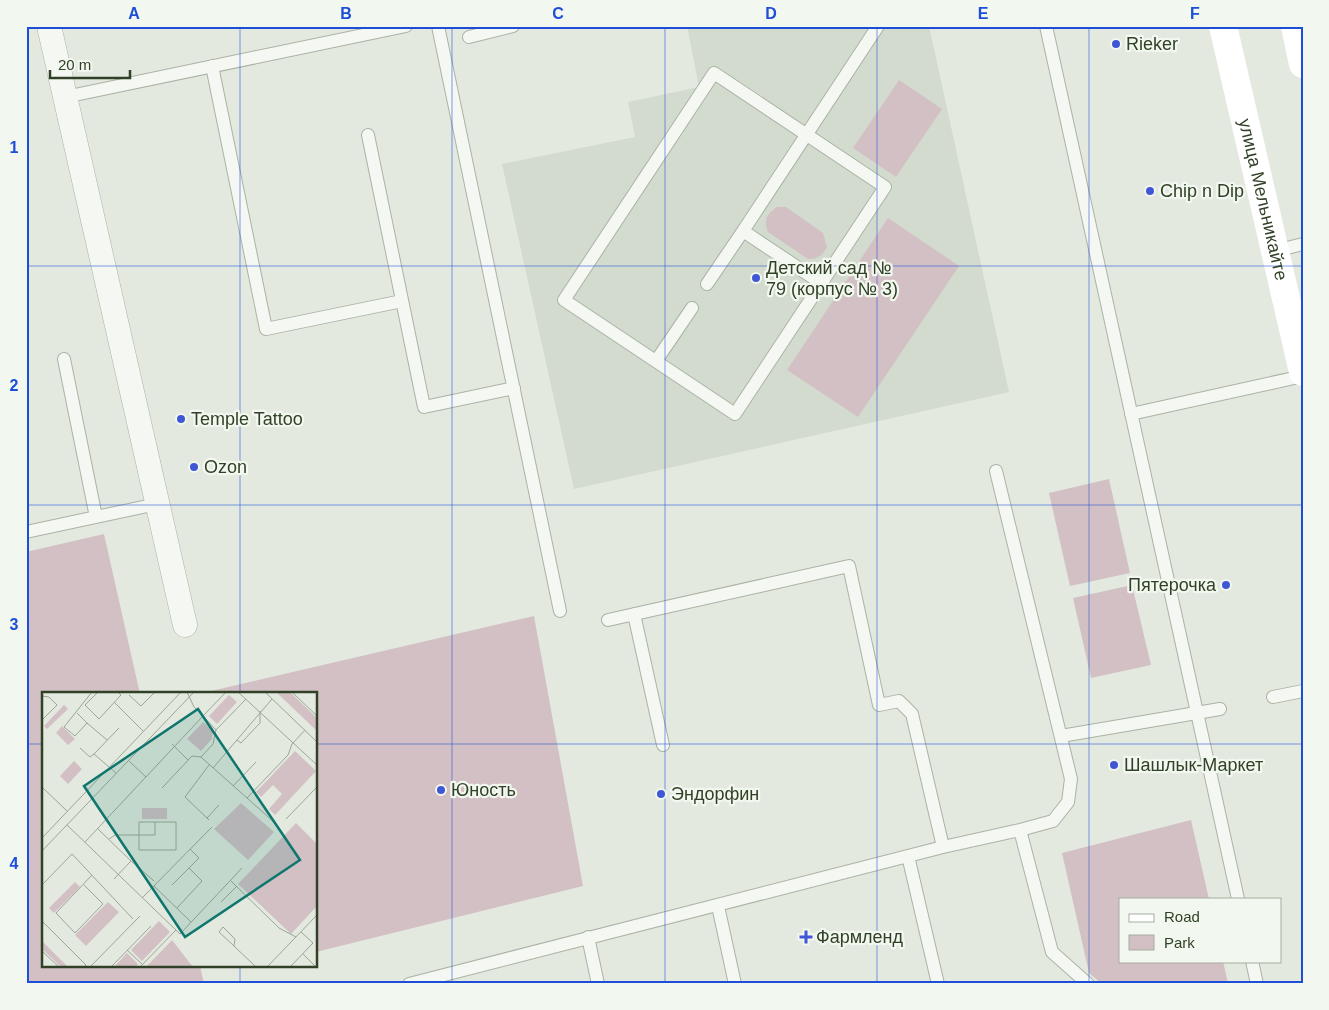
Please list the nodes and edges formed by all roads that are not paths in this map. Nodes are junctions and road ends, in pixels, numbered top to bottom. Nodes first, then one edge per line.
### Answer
1 (49, 26) edge
2 (406, 26) edge
3 (438, 26) edge
4 (513, 26) edge
5 (878, 26) edge
6 (1046, 26) edge
7 (1223, 26) edge
8 (1295, 26) edge
9 (469, 37) dead end
10 (1303, 64) edge
11 (212, 66) junction
12 (65, 97) junction
13 (368, 135) dead end
14 (806, 135) junction
15 (743, 231) junction
16 (1303, 244) edge
17 (1275, 251) junction
18 (821, 283) junction
19 (708, 284) dead end
20 (402, 301) junction
21 (692, 308) dead end
22 (64, 360) dead end
23 (656, 361) junction
24 (1303, 372) edge
25 (1303, 376) edge
26 (514, 388) junction
27 (1131, 414) junction
28 (996, 471) dead end
29 (157, 504) junction
30 (96, 517) junction
31 (26, 532) edge
32 (560, 610) dead end
33 (634, 614) junction
34 (608, 620) dead end
35 (185, 626) dead end
36 (1303, 690) edge
37 (1273, 697) dead end
38 (1220, 709) dead end
39 (1197, 713) junction
40 (1061, 736) junction
41 (663, 745) dead end
42 (1020, 830) junction
43 (943, 846) junction
44 (908, 856) junction
45 (1238, 898) edge
46 (718, 906) junction
47 (588, 937) junction
48 (1252, 962) edge
49 (409, 984) edge
50 (598, 984) edge
51 (735, 984) edge
52 (938, 984) edge
53 (1088, 984) edge
54 (1257, 984) edge

1 - 12 street
2 - 11 lane
3 - 26 lane
4 - 9 lane
5 - 14 lane
6 - 27 lane
7 - 17 main road, улица Мельникайте
8 - 10 main road
11 - 12 lane
11 - 20 lane
12 - 29 street
13 - 20 lane
14 - 15 lane
14 - 18 lane
14 - 23 lane
15 - 18 lane
15 - 19 lane
16 - 17 lane
17 - 24 main road, улица Мельникайте
18 - 23 lane
20 - 26 lane
21 - 23 lane
22 - 30 lane
25 - 27 lane
26 - 32 lane
27 - 39 lane
28 - 40 lane
29 - 30 lane
29 - 35 street
30 - 31 lane
33 - 34 lane
33 - 41 lane
33 - 43 lane
36 - 37 lane
38 - 39 lane
39 - 40 lane
39 - 45 lane
40 - 42 lane
42 - 43 lane
42 - 53 lane
43 - 44 lane
44 - 46 lane
44 - 52 lane
46 - 47 lane
46 - 51 lane
47 - 49 lane
47 - 50 lane
48 - 54 lane

